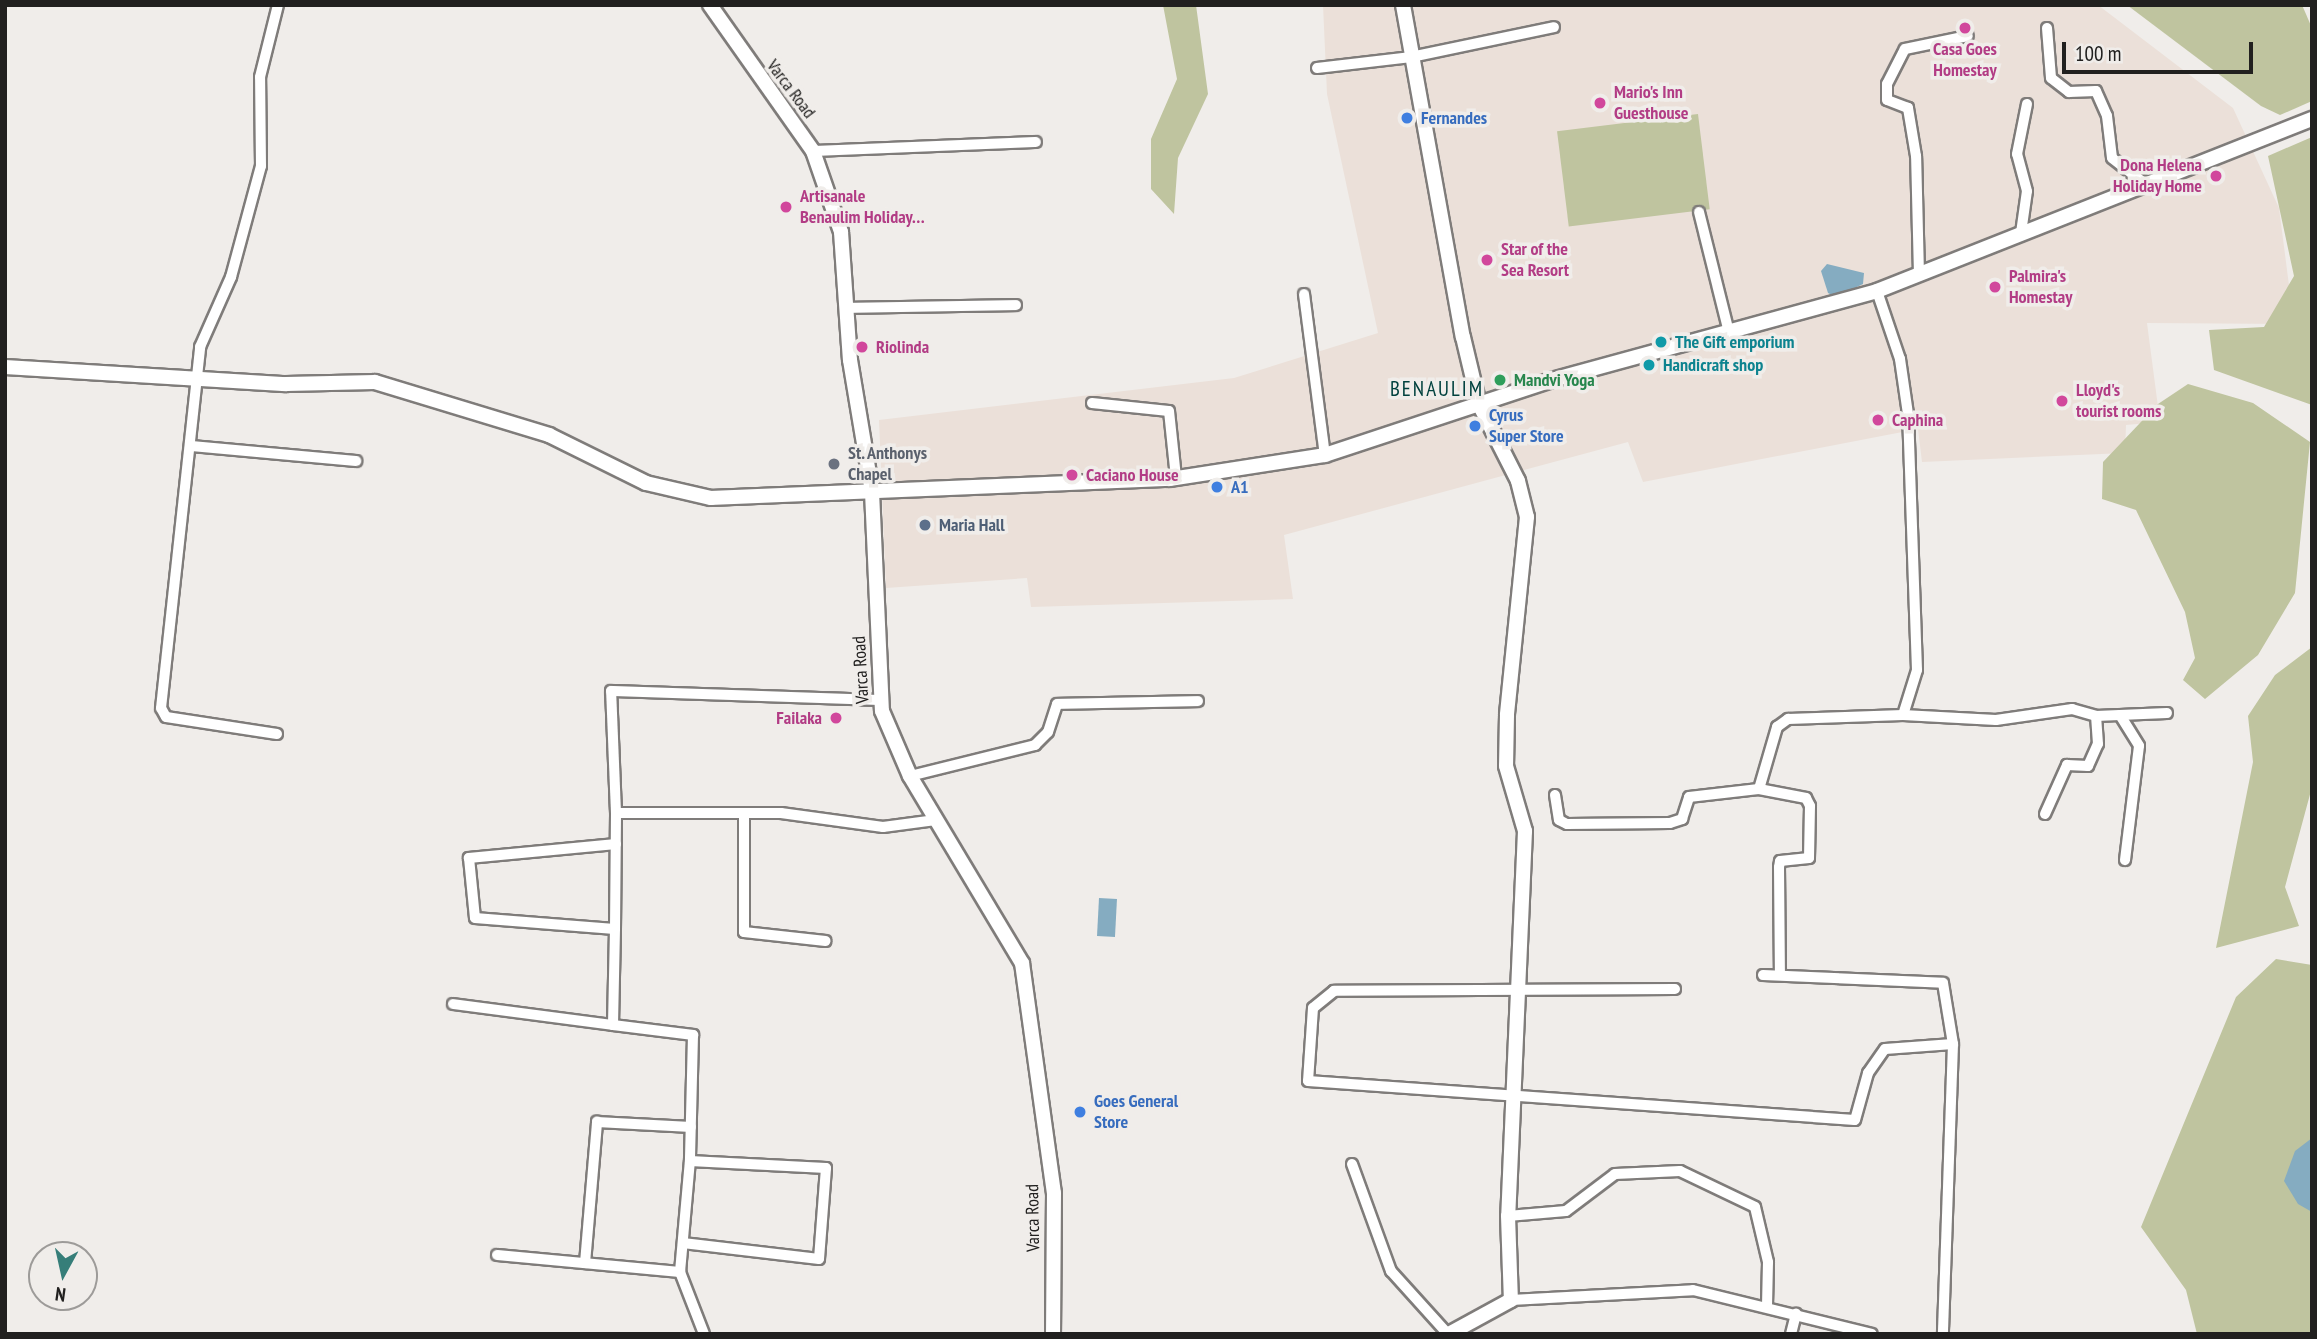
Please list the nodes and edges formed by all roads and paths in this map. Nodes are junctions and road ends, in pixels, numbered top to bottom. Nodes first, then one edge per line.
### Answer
1 (278, 5) edge
2 (710, 5) edge
3 (1403, 5) edge
4 (1554, 27) dead end
5 (2047, 28) dead end
6 (1968, 36) dead end
7 (1411, 57) junction
8 (1317, 68) dead end
9 (2027, 104) dead end
10 (2312, 119) edge
11 (1036, 142) dead end
12 (813, 151) junction
13 (2144, 183) junction
14 (1699, 212) dead end
15 (2021, 233) junction
16 (1919, 275) junction
17 (1877, 292) junction
18 (1304, 294) dead end
19 (1016, 305) dead end
20 (846, 308) junction
21 (1729, 332) junction
22 (5, 367) edge
23 (199, 377) junction
24 (1092, 403) dead end
25 (1479, 404) junction
26 (191, 446) junction
27 (1325, 455) junction
28 (356, 461) dead end
29 (1176, 478) junction
30 (872, 492) junction
31 (882, 700) junction
32 (1198, 701) dead end
33 (2167, 713) dead end
34 (1903, 715) junction
35 (2120, 715) junction
36 (2096, 716) junction
37 (277, 734) dead end
38 (910, 776) junction
39 (1759, 789) junction
40 (1555, 795) dead end
41 (616, 813) junction
42 (744, 813) junction
43 (2045, 814) dead end
44 (936, 820) junction
45 (616, 844) junction
46 (2124, 860) dead end
47 (615, 929) junction
48 (826, 941) dead end
49 (1780, 972) junction
50 (1763, 975) dead end
51 (1518, 988) junction
52 (1675, 989) dead end
53 (453, 1004) dead end
54 (613, 1025) junction
55 (1953, 1044) junction
56 (1513, 1091) junction
57 (691, 1127) junction
58 (690, 1161) junction
59 (1352, 1164) dead end
60 (1508, 1216) junction
61 (682, 1243) junction
62 (497, 1255) dead end
63 (584, 1263) junction
64 (680, 1272) junction
65 (1511, 1300) junction
66 (1767, 1305) junction
67 (1796, 1314) junction
68 (704, 1334) edge
69 (1053, 1334) edge
70 (1448, 1334) edge
71 (1791, 1334) edge
72 (1872, 1334) edge
73 (1943, 1334) edge

1 - 23 street
2 - 12 street, Varca Road
3 - 7 street
4 - 7 street
5 - 13 street
6 - 16 street
7 - 8 street
7 - 25 street
9 - 15 street
10 - 13 street
11 - 12 street
12 - 20 street, Varca Road
13 - 15 street
14 - 21 street
15 - 16 street
16 - 17 street
17 - 21 street
17 - 34 street
18 - 27 street
19 - 20 street
20 - 30 street, Varca Road
21 - 25 street
22 - 23 street
23 - 26 street
23 - 30 street
24 - 29 street
25 - 27 street
25 - 51 street
26 - 28 street
26 - 37 street
27 - 29 street
29 - 30 street
30 - 31 street, Varca Road
31 - 38 street, Varca Road
31 - 41 street
32 - 38 street
33 - 35 street
34 - 36 street
34 - 39 street
35 - 36 street
35 - 46 street
36 - 43 street
38 - 44 street, Varca Road
39 - 40 street
39 - 49 street
41 - 42 street
41 - 45 street
42 - 44 street
42 - 48 street
44 - 69 street, Varca Road
45 - 47 street
45 - 47 street
47 - 54 street
49 - 50 street
49 - 55 street
51 - 52 street
51 - 56 street
51 - 56 street
53 - 54 street
54 - 57 street
55 - 56 street
55 - 73 street
56 - 60 street
57 - 58 street
57 - 63 street
58 - 61 street
58 - 61 street
59 - 70 street
60 - 65 street
60 - 66 street
61 - 64 street
62 - 63 street
63 - 64 street
64 - 68 street
65 - 66 street
65 - 70 street
66 - 67 street
67 - 71 street
67 - 72 street

